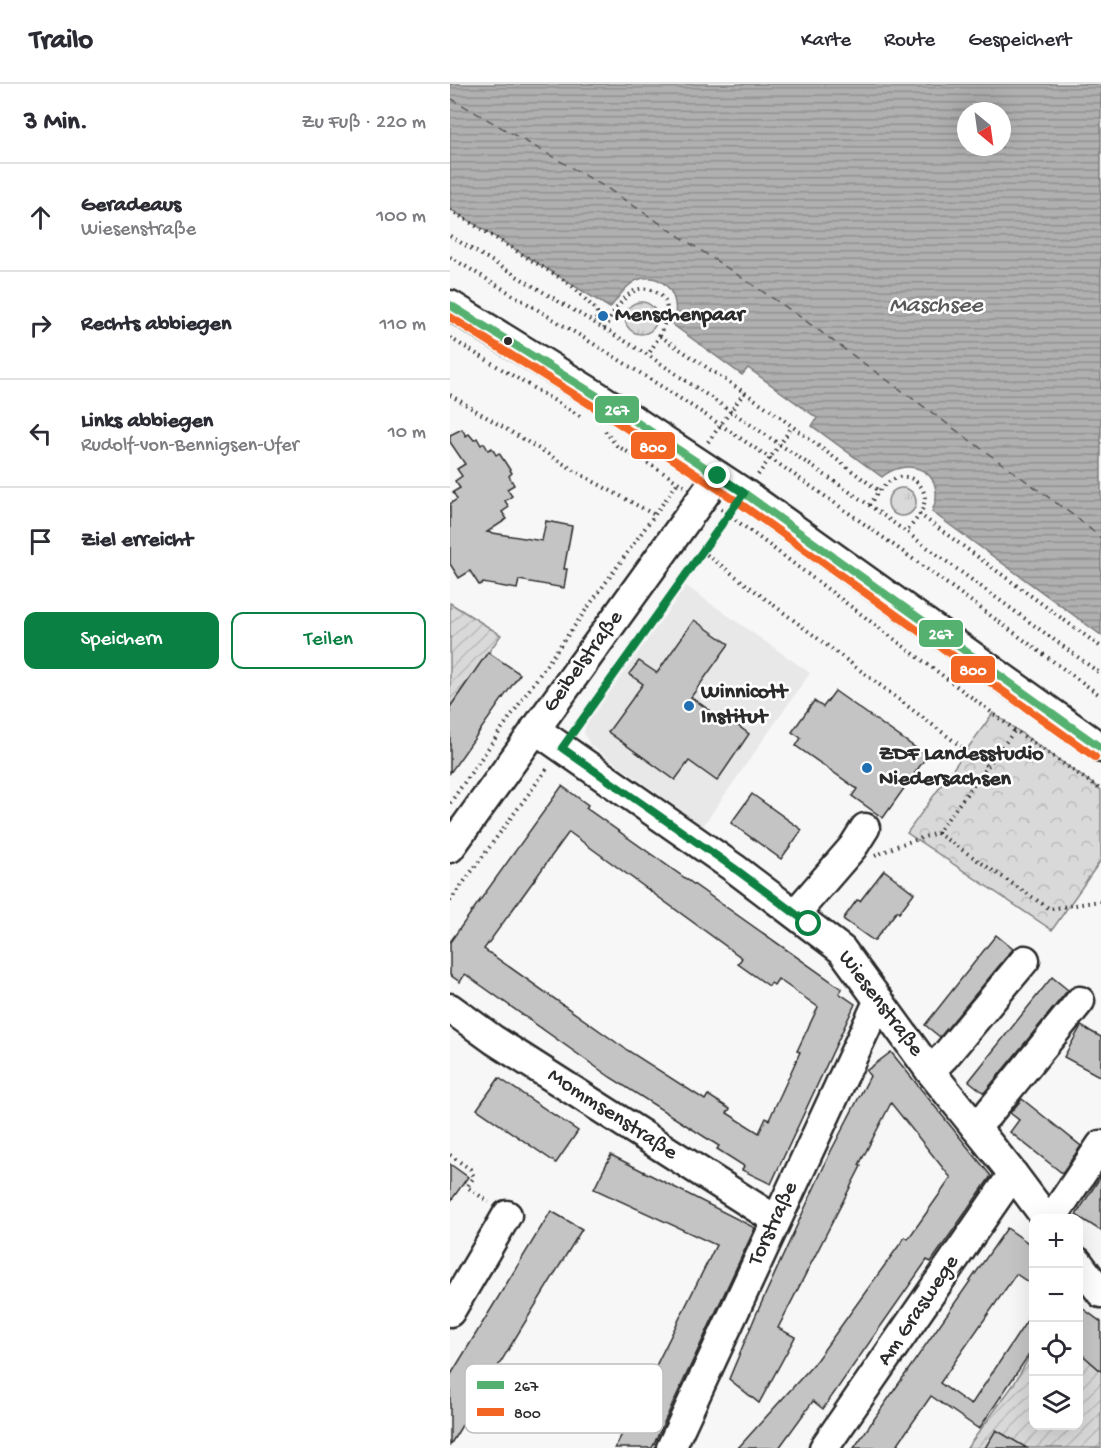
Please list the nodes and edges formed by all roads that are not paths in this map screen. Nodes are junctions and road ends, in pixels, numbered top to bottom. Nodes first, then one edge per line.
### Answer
1 (450, 305) edge
2 (710, 487) junction
3 (536, 729) junction
4 (1101, 748) edge
5 (865, 828) dead end
6 (450, 848) edge
7 (795, 914) junction
8 (1025, 960) dead end
9 (879, 1000) junction
10 (1080, 1001) dead end
11 (450, 1008) edge
12 (930, 1071) junction
13 (975, 1127) junction
14 (1101, 1145) edge
15 (1013, 1174) junction
16 (1043, 1214) edge
17 (1055, 1214) edge
18 (507, 1215) road end
19 (776, 1220) junction
20 (1082, 1268) edge
21 (1101, 1293) edge
22 (450, 1312) edge
23 (671, 1448) edge
24 (824, 1448) edge

1 - 2 street
2 - 3 street, Geibelstraße
2 - 4 street
3 - 6 street, Geibelstraße
3 - 7 street, Wiesenstraße
5 - 7 street
7 - 9 street, Wiesenstraße
8 - 12 street, Wiesenstraße
9 - 12 street, Wiesenstraße
9 - 19 street, Torstraße
10 - 13 street
11 - 19 street, Mommsenstraße
12 - 13 street, Wiesenstraße
13 - 15 street, Wiesenstraße
14 - 17 street
15 - 16 street, Wiesenstraße
15 - 24 street, Am Graswege
18 - 22 street
19 - 23 street, Torstraße
20 - 21 street

